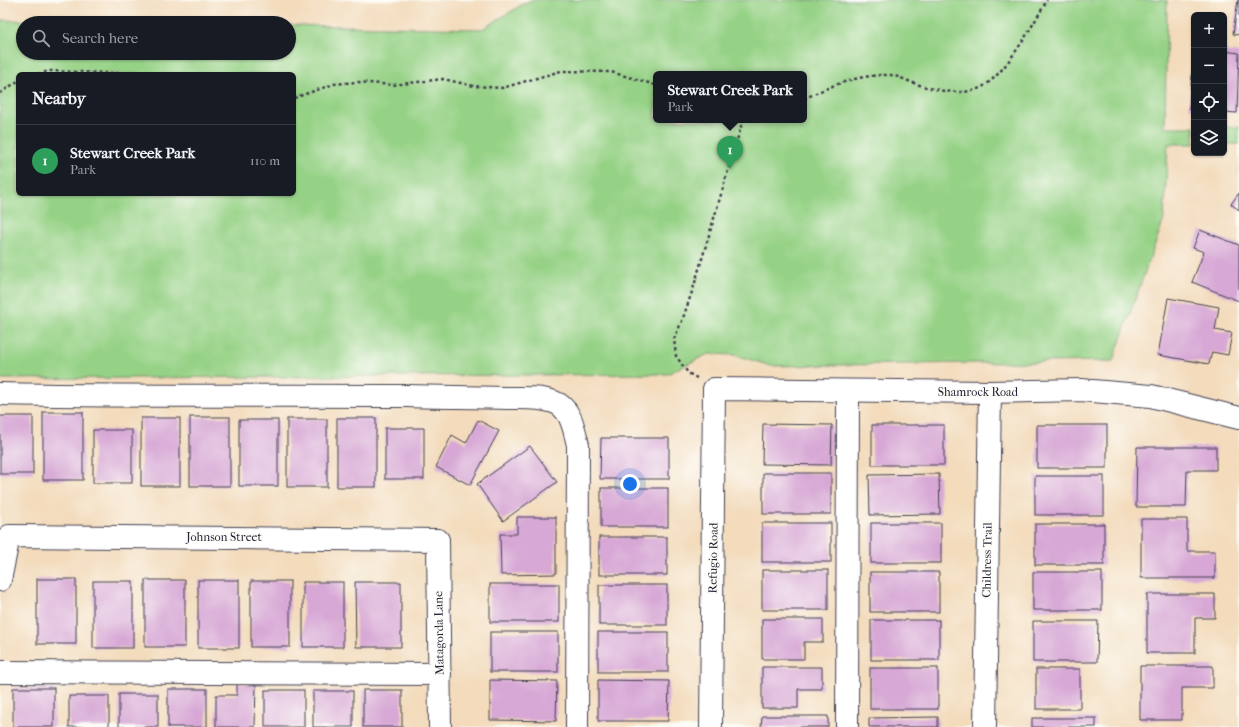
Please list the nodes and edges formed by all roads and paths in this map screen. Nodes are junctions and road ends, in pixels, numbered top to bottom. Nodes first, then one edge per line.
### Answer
1 (1047, 0) edge
2 (45, 72) edge
3 (79, 72) edge
4 (16, 82) edge
5 (653, 84) edge
6 (0, 93) edge
7 (296, 97) edge
8 (807, 98) edge
9 (742, 123) edge
10 (714, 389) junction
11 (848, 391) junction
12 (990, 392) junction
13 (0, 394) edge
14 (1239, 418) edge
15 (438, 540) joint
16 (0, 580) edge
17 (0, 672) edge
18 (440, 674) junction
19 (440, 727) edge
20 (577, 727) edge
21 (712, 727) edge
22 (847, 727) edge
23 (985, 727) edge

1 - 8 path
2 - 3 path
4 - 6 path
5 - 7 path
9 - 10 path
10 - 11 street, Shamrock Road
10 - 21 street, Refugio Road
11 - 12 street, Shamrock Road
11 - 22 street
12 - 14 street, Shamrock Road
12 - 23 street, Childress Trail
13 - 20 street
15 - 16 street, Johnson Street
15 - 18 street, Matagorda Lane
17 - 18 street
18 - 19 street, Matagorda Lane

